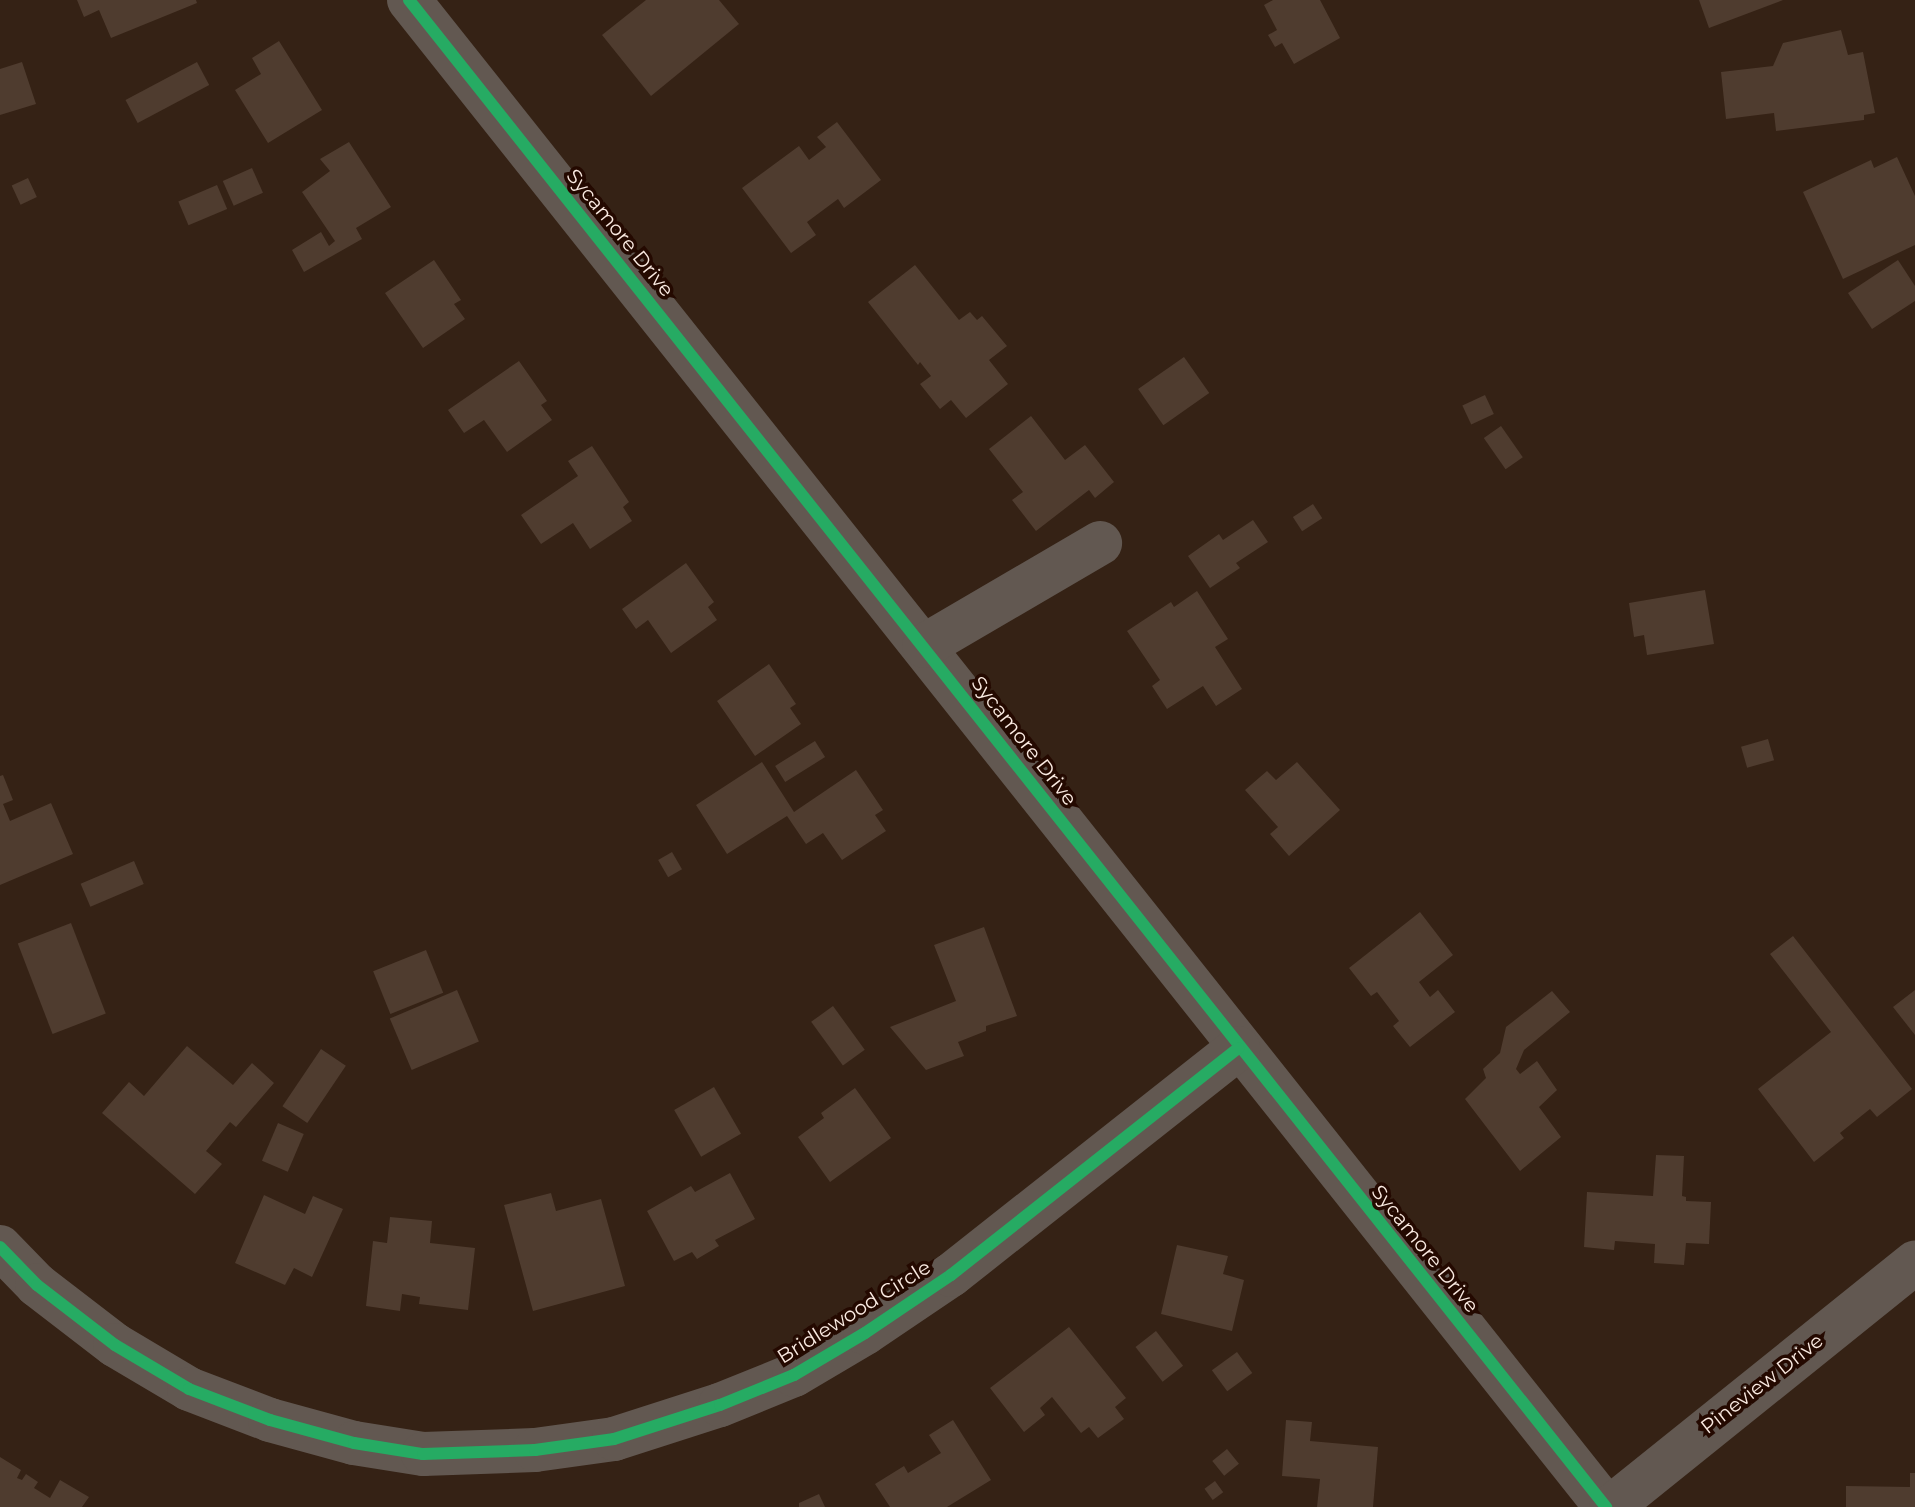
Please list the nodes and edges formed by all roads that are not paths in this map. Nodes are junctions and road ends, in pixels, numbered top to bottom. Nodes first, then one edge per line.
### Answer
1 (409, 0) edge
2 (1100, 543) dead end
3 (924, 646) junction
4 (1238, 1048) junction
5 (0, 1247) edge
6 (1915, 1263) edge
7 (1608, 1507) edge

1 - 3 street, Sycamore Drive
2 - 3 street
3 - 4 street, Sycamore Drive
4 - 5 street, Bridlewood Circle
4 - 7 street, Sycamore Drive
6 - 7 street, Pineview Drive

